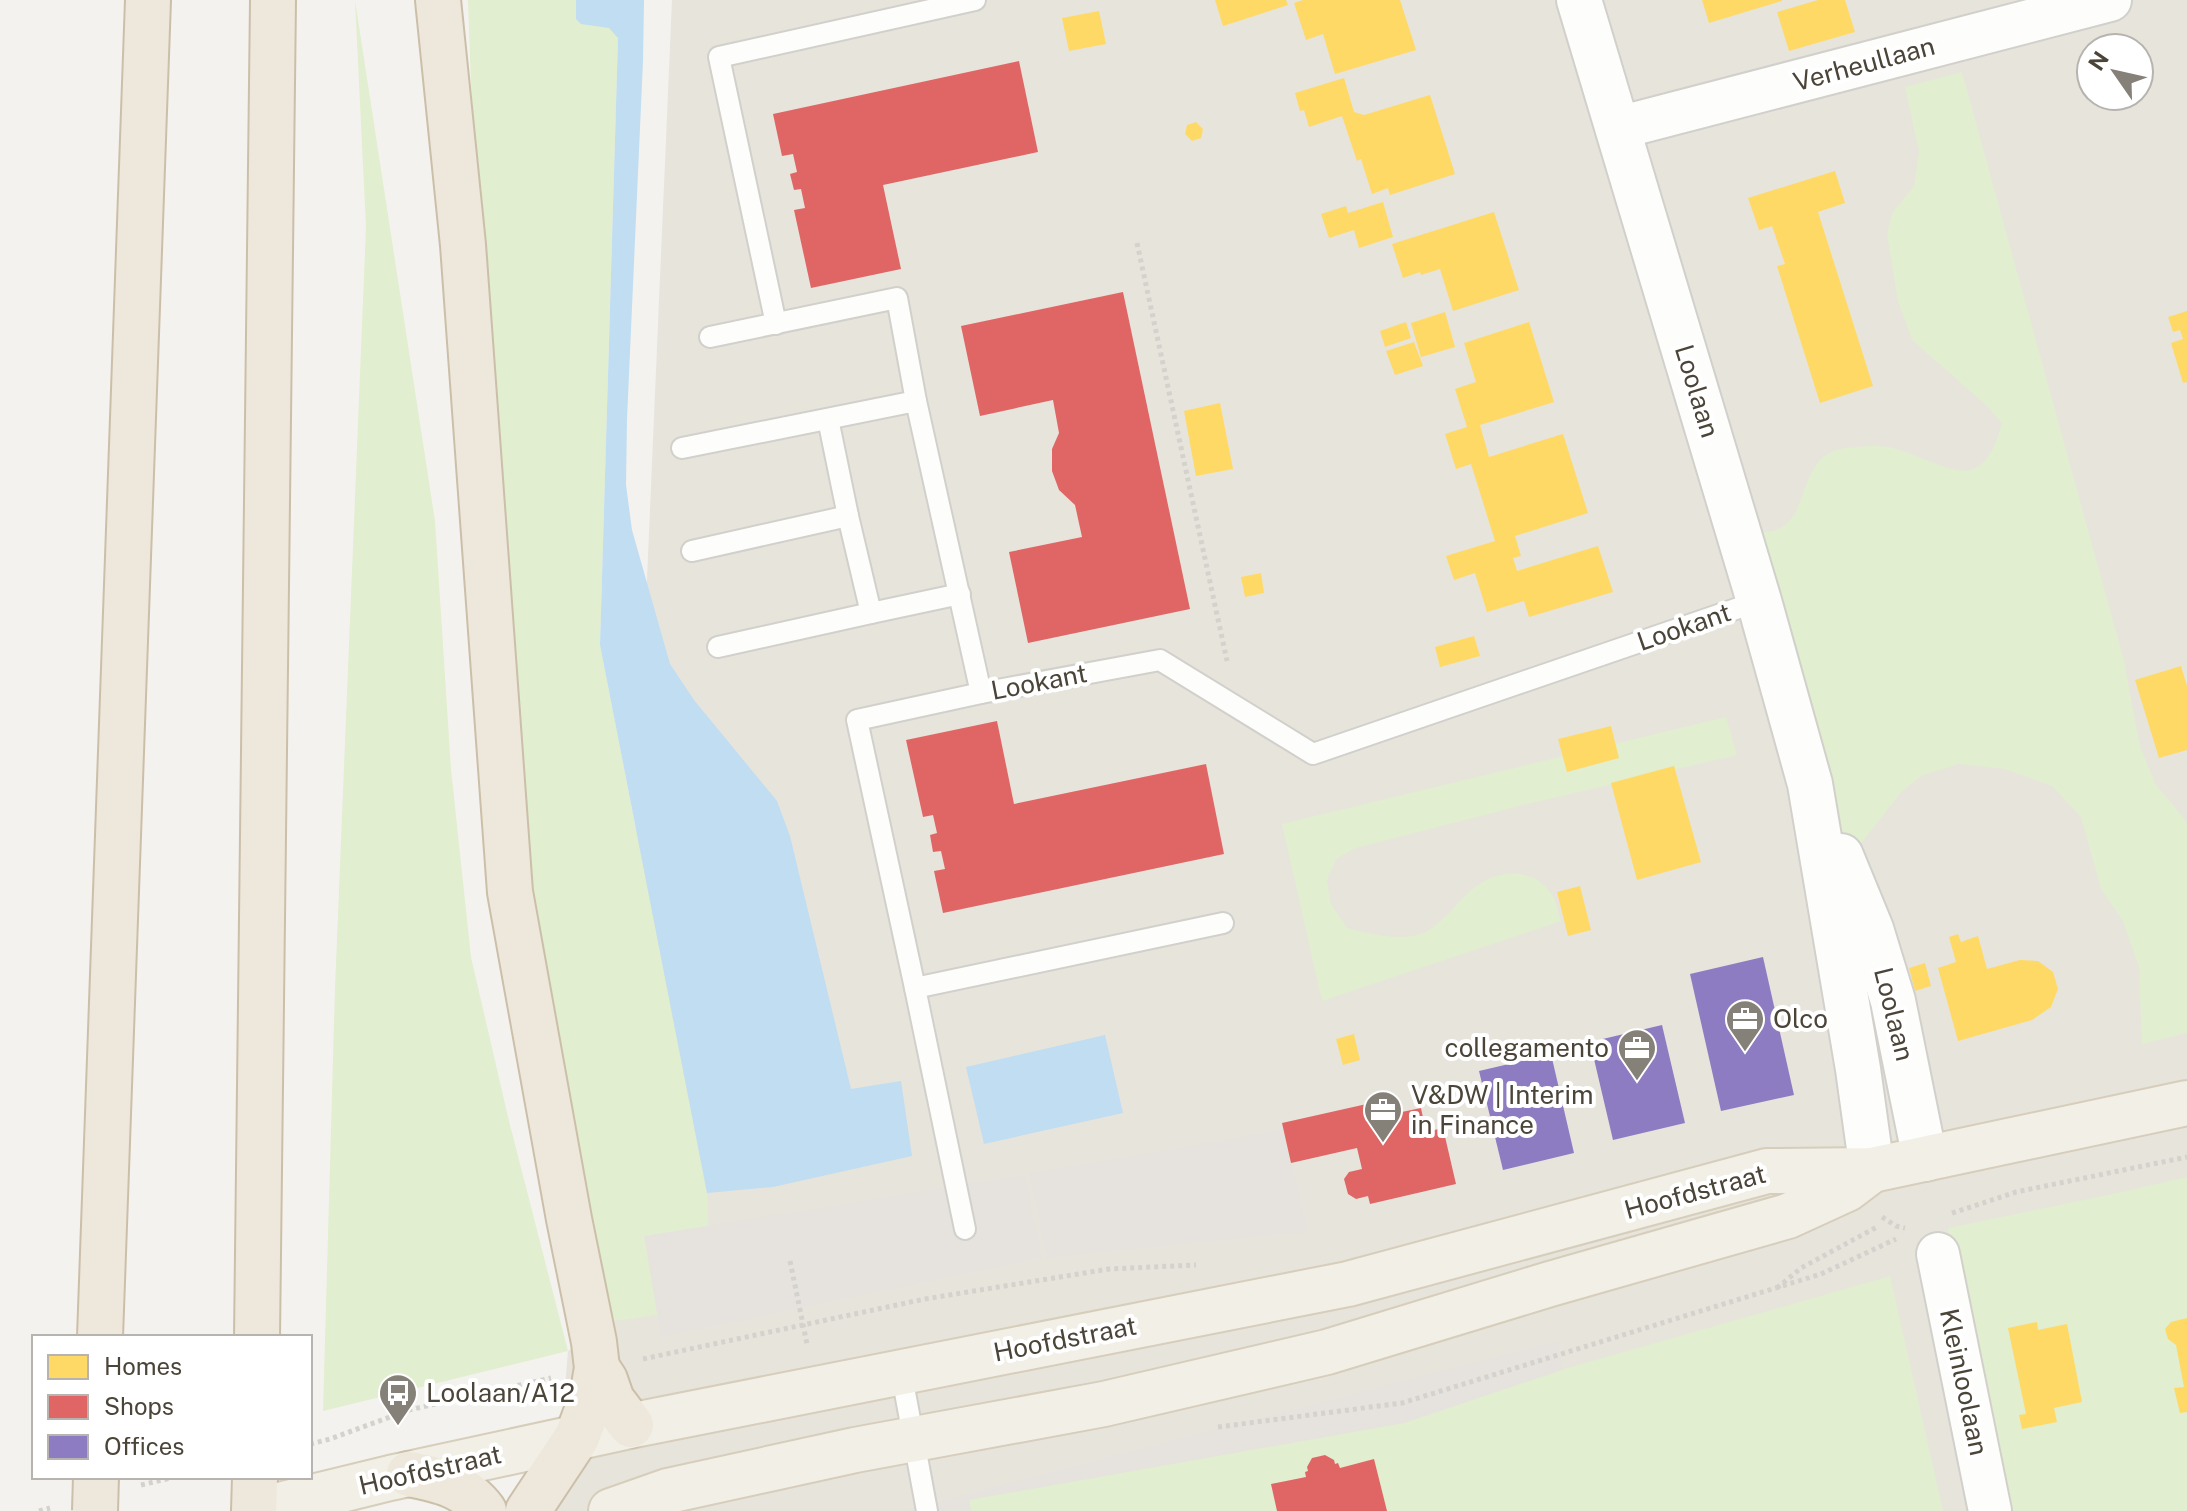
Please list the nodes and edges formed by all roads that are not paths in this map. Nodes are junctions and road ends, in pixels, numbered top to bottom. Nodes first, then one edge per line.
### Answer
1 (148, 0) edge
2 (273, 0) edge
3 (438, 0) edge
4 (975, 0) edge
5 (1579, 0) edge
6 (2110, 0) edge
7 (1618, 128) junction
8 (776, 324) junction
9 (710, 337) dead end
10 (916, 401) junction
11 (828, 419) junction
12 (682, 448) dead end
13 (848, 516) junction
14 (692, 551) dead end
15 (960, 594) junction
16 (1759, 601) junction
17 (871, 613) junction
18 (718, 647) dead end
19 (981, 693) junction
20 (1810, 784) junction
21 (1223, 923) dead end
22 (915, 988) junction
23 (2187, 1103) edge
24 (1925, 1159) junction
25 (1872, 1170) junction
26 (965, 1229) dead end
27 (1929, 1235) road end
28 (100, 1335) edge
29 (257, 1335) edge
30 (597, 1368) junction
31 (901, 1371) junction
32 (631, 1425) junction
33 (577, 1437) junction
34 (914, 1439) junction
35 (409, 1474) junction
36 (96, 1479) edge
37 (255, 1479) edge
38 (95, 1511) edge
39 (254, 1511) edge
40 (484, 1511) edge
41 (528, 1511) edge
42 (611, 1511) edge
43 (927, 1511) edge
44 (1990, 1511) edge

1 - 28 highway
2 - 29 highway
3 - 30 highway
4 - 8 lane
5 - 7 street, Loolaan
6 - 7 street, Verheullaan
7 - 16 street, Loolaan
8 - 9 lane
8 - 10 lane
10 - 11 lane
10 - 15 lane
11 - 12 lane
11 - 13 lane
13 - 14 lane
13 - 17 lane
15 - 17 lane
15 - 19 lane
16 - 19 lane, Lookant
16 - 20 street, Loolaan
17 - 18 lane
19 - 22 lane, Lookant
20 - 24 street, Loolaan
20 - 25 street, Loolaan
21 - 22 lane
22 - 26 lane
23 - 24 main road, Hoofdstraat
24 - 25 main road, Hoofdstraat
25 - 31 main road, Hoofdstraat
25 - 34 main road, Hoofdstraat
27 - 44 street, Kleinloolaan
30 - 32 highway
30 - 33 highway
31 - 32 main road, Hoofdstraat
31 - 34 lane
32 - 33 main road, Hoofdstraat
33 - 35 main road, Hoofdstraat
33 - 41 highway
34 - 42 main road, Hoofdstraat
34 - 43 lane
35 - 39 main road, Hoofdstraat
35 - 40 highway
36 - 38 highway, bridge
37 - 39 highway

